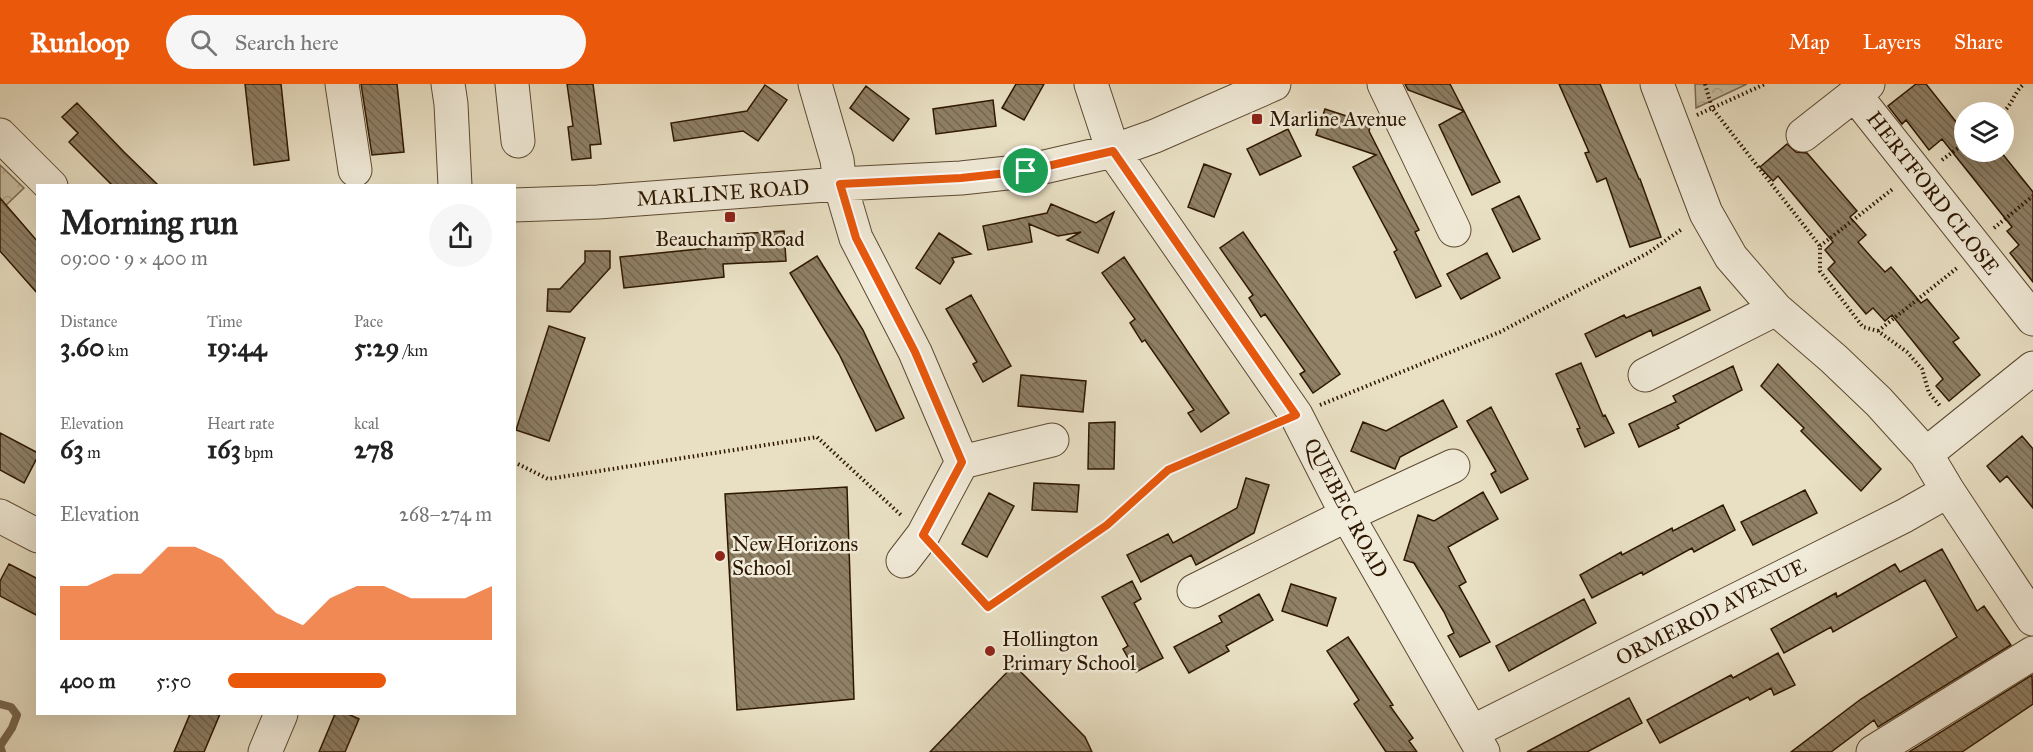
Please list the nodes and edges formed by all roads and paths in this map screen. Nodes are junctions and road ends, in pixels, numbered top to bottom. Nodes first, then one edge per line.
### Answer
1 (342, 84) edge
2 (448, 84) edge
3 (512, 84) edge
4 (815, 84) edge
5 (1091, 84) edge
6 (1274, 84) edge
7 (1384, 84) edge
8 (1657, 84) edge
9 (1705, 84) edge
10 (1765, 84) edge
11 (2024, 84) edge
12 (1862, 89) edge
13 (2012, 102) edge
14 (1712, 108) junction
15 (1674, 127) junction
16 (0, 135) edge
17 (1803, 135) dead end
18 (518, 141) dead end
19 (1113, 151) junction
20 (1954, 151) edge
21 (355, 170) dead end
22 (1915, 171) junction
23 (49, 184) edge
24 (455, 184) edge
25 (840, 184) junction
26 (516, 205) edge
27 (1706, 213) junction
28 (1454, 230) dead end
29 (1820, 246) junction
30 (1776, 309) junction
31 (2033, 319) edge
32 (2033, 368) edge
33 (1646, 375) dead end
34 (1296, 415) junction
35 (1958, 429) junction
36 (1052, 440) dead end
37 (1926, 454) junction
38 (962, 462) junction
39 (516, 464) edge
40 (1453, 466) dead end
41 (1948, 491) junction
42 (1347, 515) junction
43 (0, 516) edge
44 (36, 535) edge
45 (923, 535) junction
46 (903, 561) dead end
47 (1194, 591) dead end
48 (2033, 619) edge
49 (2033, 653) edge
50 (281, 715) edge
51 (1478, 742) edge
52 (265, 752) edge
53 (1873, 752) edge

1 - 21 street
2 - 24 street
3 - 18 street
4 - 25 street
5 - 19 street, QUEBEC ROAD
6 - 19 street, MARLINE ROAD
7 - 28 street
8 - 15 street
9 - 14 path
10 - 14 path
11 - 13 path
12 - 17 street
12 - 22 street, HERTFORD CLOSE
14 - 15 path
14 - 29 path
15 - 27 street
16 - 23 street
19 - 25 street, MARLINE ROAD
19 - 34 street, QUEBEC ROAD
20 - 22 path
22 - 29 path
22 - 31 street, HERTFORD CLOSE
25 - 26 street, MARLINE ROAD
25 - 38 street
27 - 30 street
27 - 34 path
29 - 35 path
30 - 33 street
30 - 37 street
32 - 35 street
34 - 42 street, QUEBEC ROAD
34 - 45 path
35 - 37 street
36 - 38 street
37 - 41 street
38 - 45 street
39 - 45 path
40 - 42 street
41 - 48 street
41 - 51 street, ORMEROD AVENUE
42 - 47 street
42 - 51 street, QUEBEC ROAD
43 - 44 street
45 - 46 street
49 - 53 street
50 - 52 street

